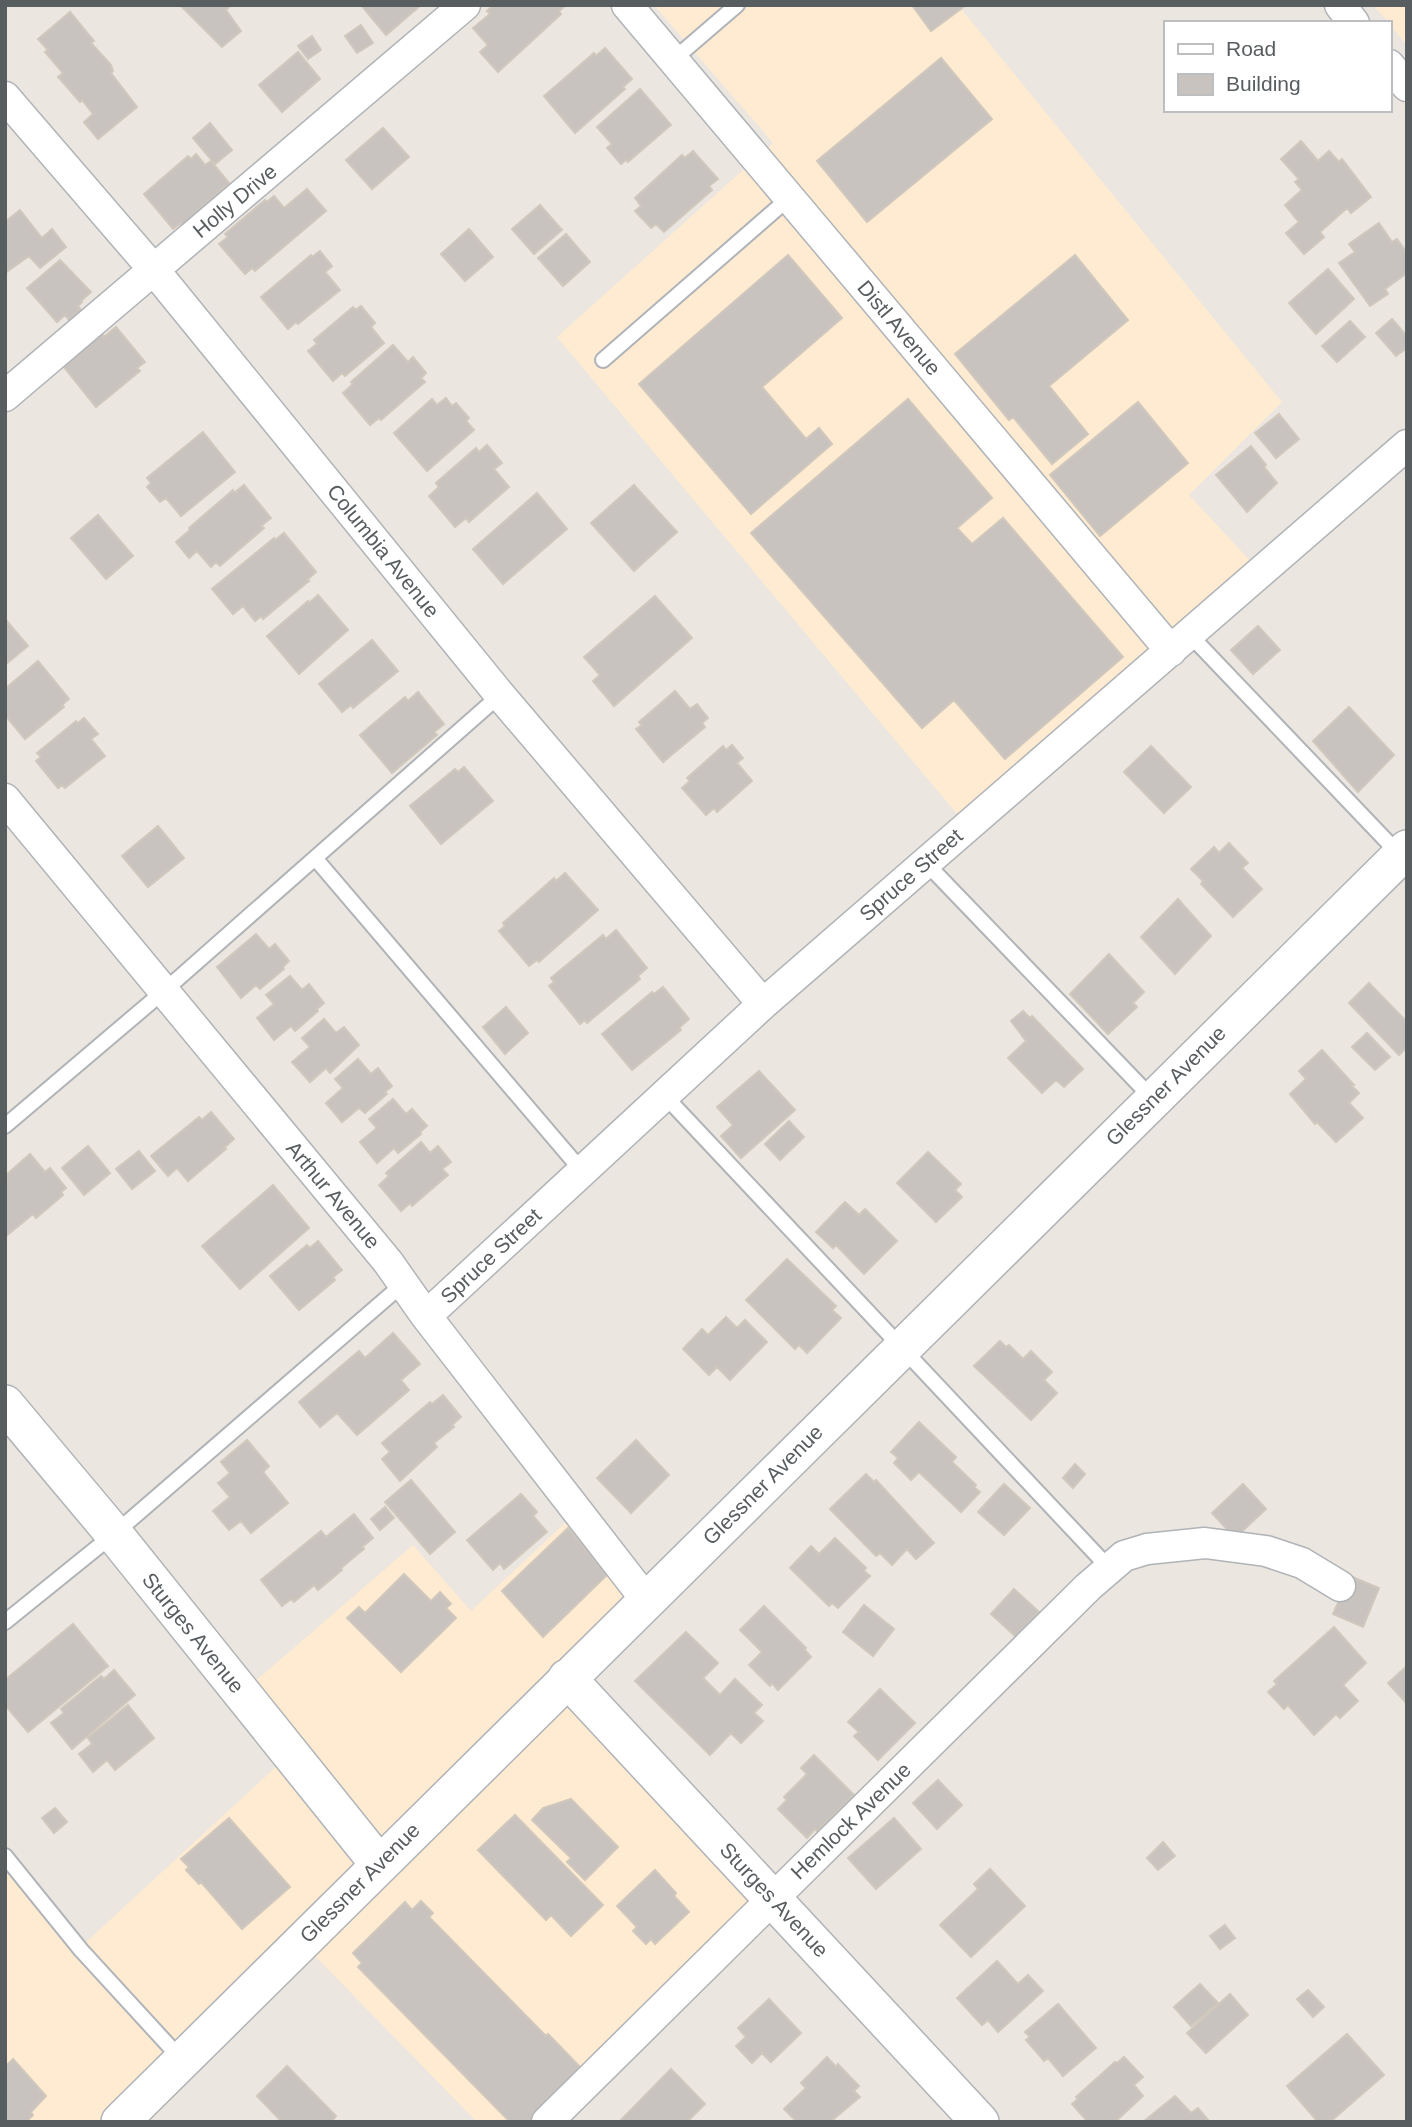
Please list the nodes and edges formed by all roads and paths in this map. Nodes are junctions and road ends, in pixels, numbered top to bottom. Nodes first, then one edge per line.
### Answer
1 (466, 5) edge
2 (627, 5) edge
3 (737, 5) edge
4 (1340, 5) edge
5 (1352, 21) edge
6 (673, 60) junction
7 (1391, 67) edge
8 (1407, 86) edge
9 (5, 97) edge
10 (789, 198) junction
11 (154, 270) junction
12 (603, 360) dead end
13 (5, 396) edge
14 (1407, 445) edge
15 (1180, 643) junction
16 (500, 695) junction
17 (5, 799) edge
18 (1404, 852) edge
19 (315, 858) junction
20 (926, 863) junction
21 (164, 990) junction
22 (763, 1004) junction
23 (664, 1095) junction
24 (1153, 1099) junction
25 (5, 1126) edge
26 (582, 1171) junction
27 (403, 1284) junction
28 (426, 1317) junction
29 (902, 1348) junction
30 (5, 1404) edge
31 (114, 1534) junction
32 (1109, 1568) junction
33 (1340, 1586) dead end
34 (647, 1601) junction
35 (5, 1622) edge
36 (567, 1678) junction
37 (5, 1856) edge
38 (380, 1864) junction
39 (772, 1898) junction
40 (182, 2060) junction
41 (120, 2122) edge
42 (547, 2122) edge
43 (980, 2122) edge

1 - 11 street, Holly Drive
2 - 6 street, Distl Avenue
3 - 6 lane
4 - 5 street
6 - 10 street, Distl Avenue
7 - 8 street
9 - 11 street, Columbia Avenue
10 - 12 lane
10 - 15 street, Distl Avenue
11 - 13 street, Holly Drive
11 - 16 street, Columbia Avenue
14 - 15 street, Spruce Street
15 - 18 lane
15 - 20 street, Spruce Street
16 - 19 lane
16 - 22 street, Columbia Avenue
17 - 21 street, Arthur Avenue
18 - 24 street, Glessner Avenue
19 - 21 lane
19 - 26 lane
20 - 22 street, Spruce Street
20 - 24 lane
21 - 25 lane
21 - 27 street, Arthur Avenue
22 - 23 street, Spruce Street
23 - 26 street, Spruce Street
23 - 29 lane
24 - 29 street, Glessner Avenue
26 - 28 street, Spruce Street
27 - 28 street, Arthur Avenue
27 - 31 lane
28 - 34 street, Arthur Avenue
29 - 32 lane
29 - 34 street, Glessner Avenue
30 - 31 street, Sturges Avenue
31 - 35 lane
31 - 38 street, Sturges Avenue
32 - 33 street, Hemlock Avenue
32 - 39 street, Hemlock Avenue
34 - 36 street, Glessner Avenue
36 - 38 street, Glessner Avenue
36 - 39 street, Sturges Avenue
37 - 40 lane
38 - 40 street, Glessner Avenue
39 - 42 street, Hemlock Avenue
39 - 43 street, Sturges Avenue
40 - 41 street, Glessner Avenue

